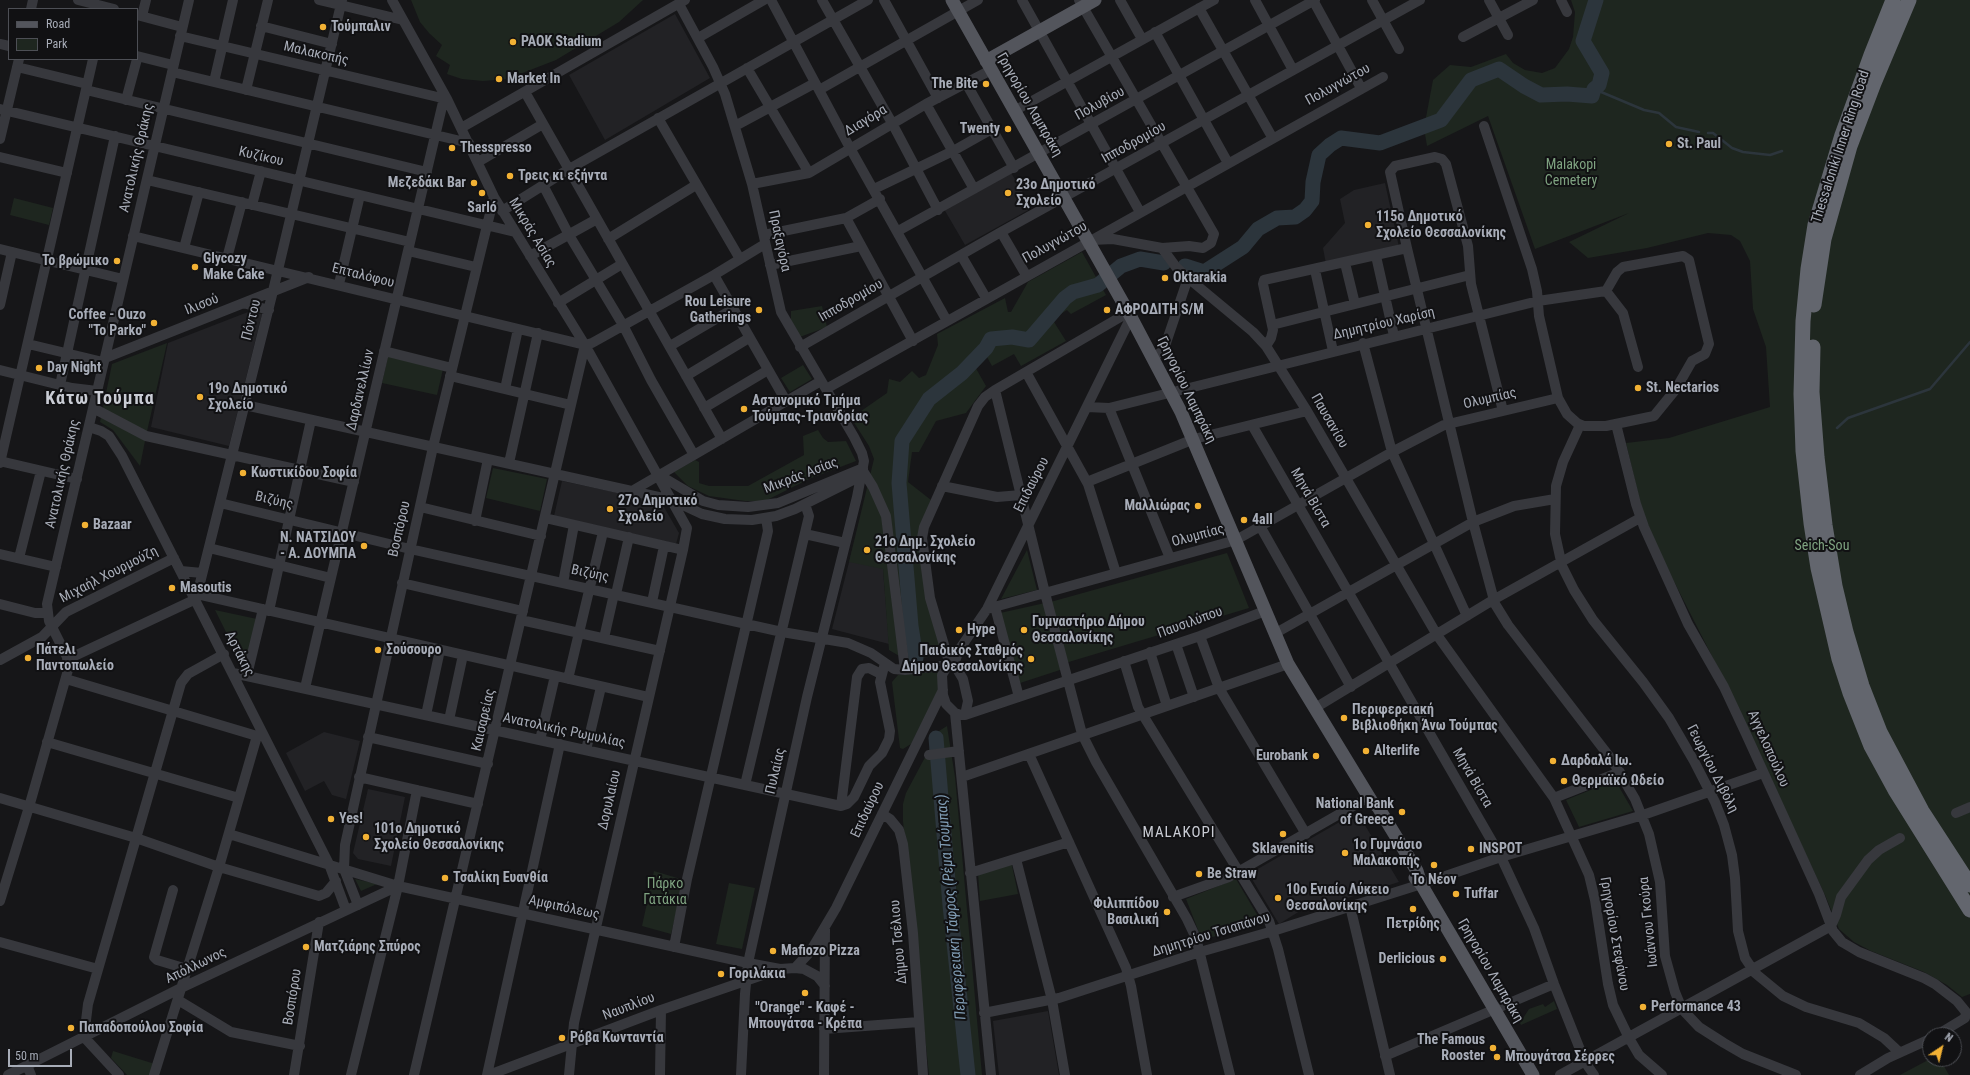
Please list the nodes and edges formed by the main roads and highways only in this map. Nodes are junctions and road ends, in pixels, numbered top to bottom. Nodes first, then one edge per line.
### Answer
1 (1095, 0) edge
2 (1893, 0) edge
3 (1909, 0) edge
4 (1081, 4) edge
5 (955, 6) edge
6 (988, 65) junction
7 (1970, 885) edge
8 (1970, 910) edge
9 (1533, 1075) edge

1 - 4 main road, Διαγόρα
2 - 8 highway, Thessaloniki Inner Ring Road
3 - 7 highway, Thessaloniki Inner Ring Road
4 - 6 main road, Διαγόρα
5 - 6 main road, Γρηγορίου Λαμπράκη
6 - 9 main road, Γρηγορίου Λαμπράκη

